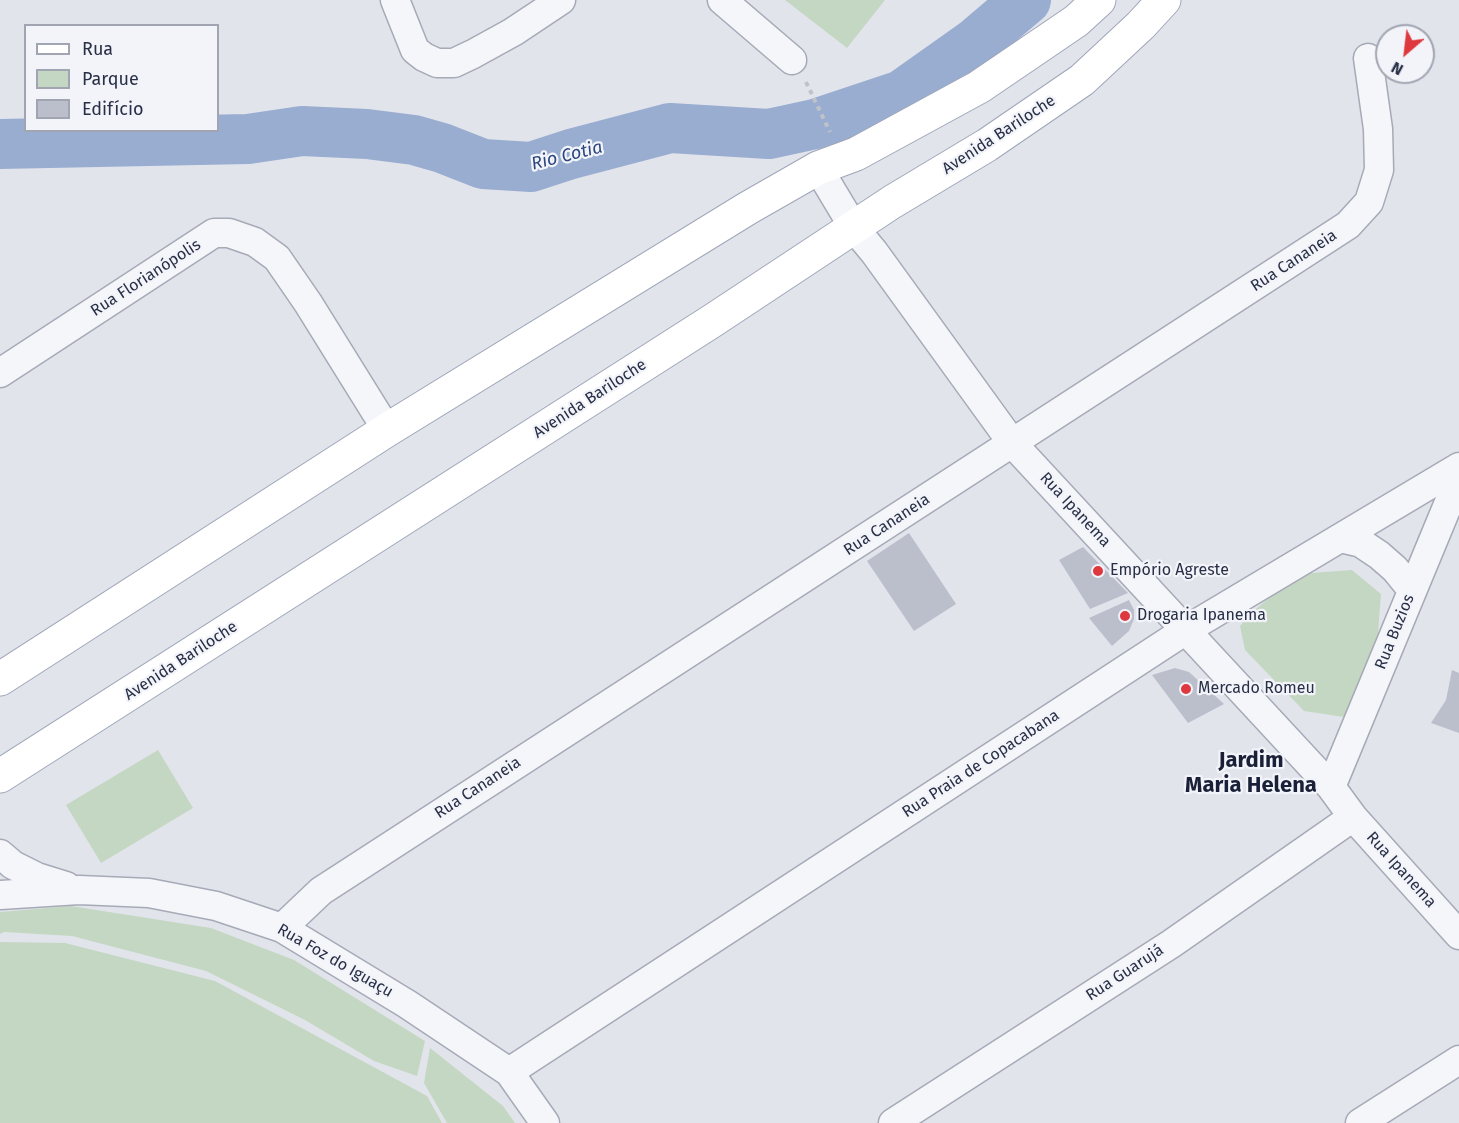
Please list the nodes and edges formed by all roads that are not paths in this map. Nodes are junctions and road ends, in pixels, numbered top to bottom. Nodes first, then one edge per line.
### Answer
1 (395, 0) edge
2 (561, 0) edge
3 (722, 0) edge
4 (1099, 0) edge
5 (1164, 0) edge
6 (1368, 58) dead end
7 (792, 60) dead end
8 (818, 168) junction
9 (854, 228) junction
10 (0, 373) edge
11 (387, 430) junction
12 (1013, 444) junction
13 (1459, 466) edge
14 (1459, 478) edge
15 (1340, 538) junction
16 (1412, 590) junction
17 (1186, 630) junction
18 (0, 679) edge
19 (0, 777) edge
20 (1330, 787) junction
21 (1353, 817) junction
22 (0, 854) edge
23 (79, 890) junction
24 (0, 896) edge
25 (282, 928) junction
26 (1459, 935) edge
27 (1459, 1060) edge
28 (509, 1072) junction
29 (545, 1123) edge
30 (893, 1123) edge
31 (1360, 1123) edge

1 - 2 street
3 - 7 street
4 - 8 main road
5 - 9 main road, Avenida Bariloche
6 - 12 street, Rua Cananeia
8 - 9 street, Rua Ipanema
8 - 11 main road
9 - 12 street, Rua Ipanema
9 - 19 main road, Avenida Bariloche
10 - 11 street, Rua Florianópolis
11 - 18 main road
12 - 17 street, Rua Ipanema
12 - 25 street, Rua Cananeia
13 - 15 street, Rua Praia de Copacabana
14 - 16 street, Rua Buzios
15 - 16 street
15 - 17 street, Rua Praia de Copacabana
16 - 20 street, Rua Buzios
17 - 20 street, Rua Ipanema
17 - 28 street, Rua Praia de Copacabana
20 - 21 street, Rua Ipanema
21 - 26 street, Rua Ipanema
21 - 30 street, Rua Guarujá
22 - 23 street, Rua Foz do Iguaçu
23 - 24 street, Rua Foz do Iguaçu
23 - 25 street, Rua Foz do Iguaçu
25 - 28 street, Rua Foz do Iguaçu
27 - 31 street
28 - 29 street, Rua Foz do Iguaçu

